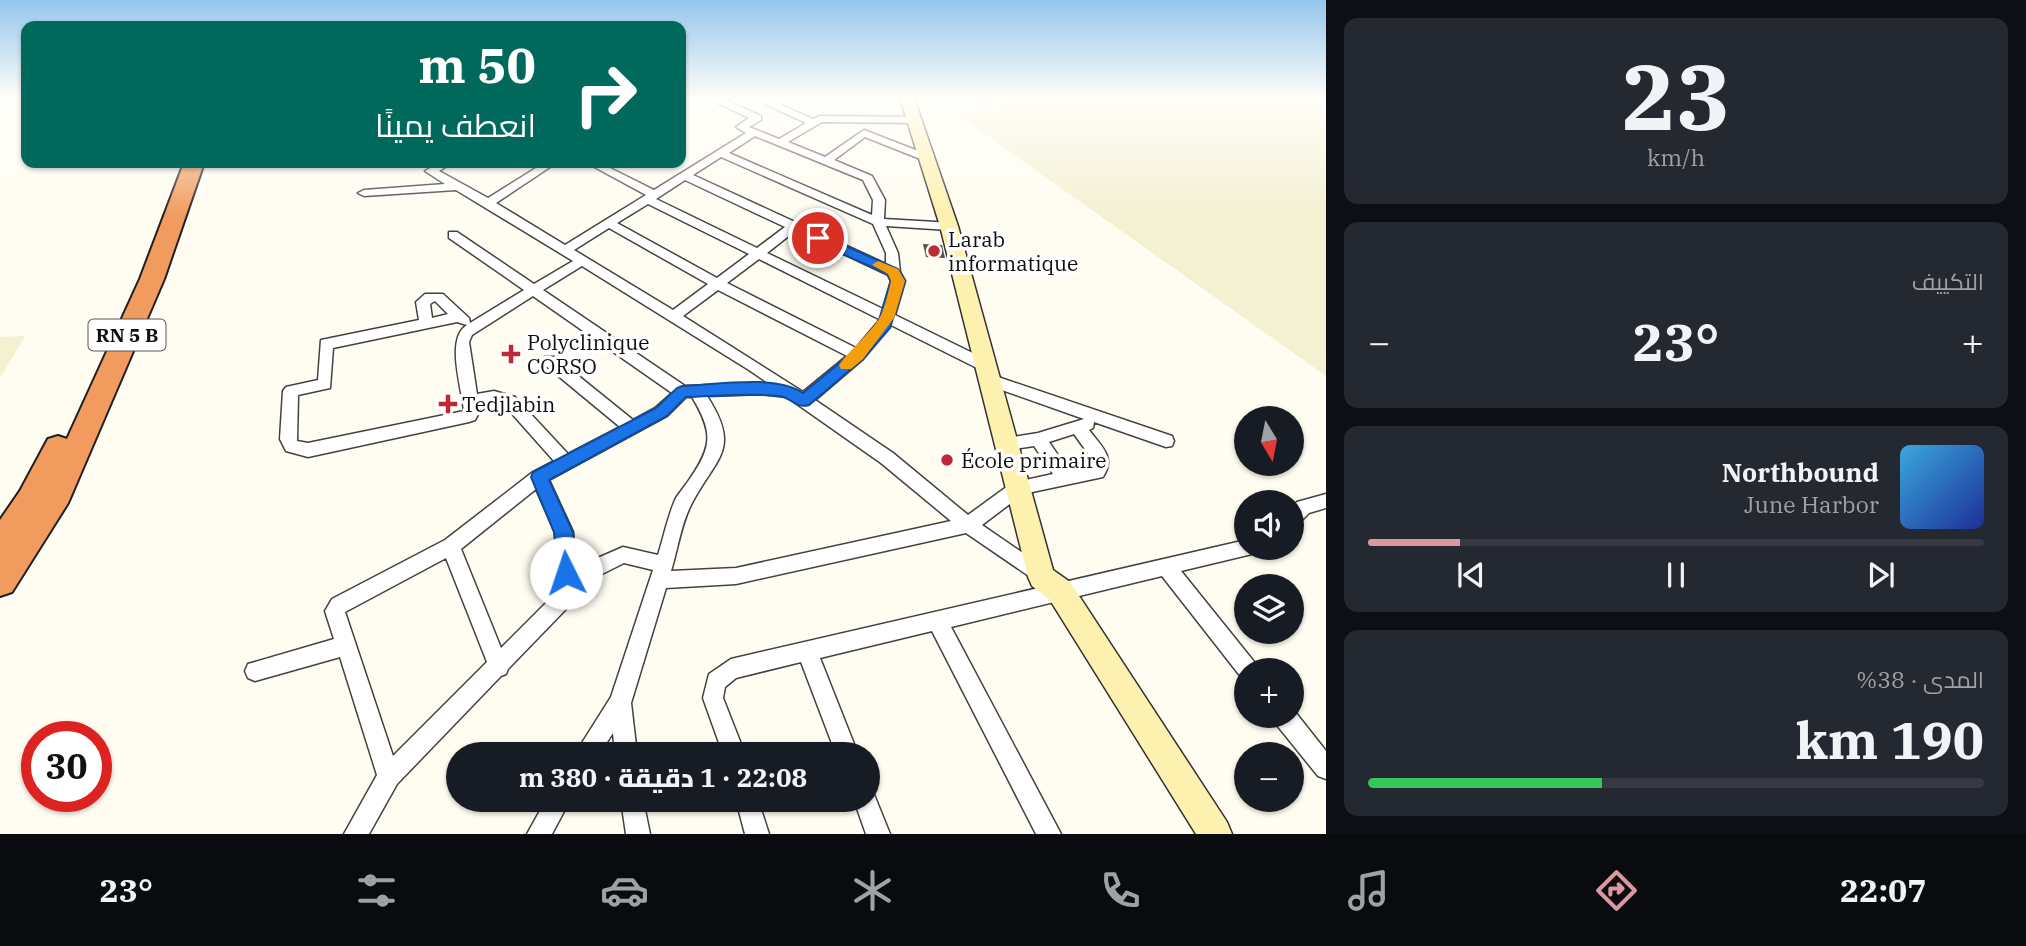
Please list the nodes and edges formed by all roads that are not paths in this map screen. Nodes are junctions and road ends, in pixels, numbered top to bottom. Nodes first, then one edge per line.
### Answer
1 (746, 137) edge
2 (765, 137) edge
3 (788, 137) edge
4 (859, 137) edge
5 (874, 137) edge
6 (920, 137) edge
7 (779, 143) junction
8 (720, 153) junction
9 (927, 158) junction
10 (826, 161) junction
11 (176, 168) edge
12 (192, 168) edge
13 (437, 168) edge
14 (543, 168) edge
15 (601, 168) edge
16 (687, 169) edge
17 (459, 186) junction
18 (364, 193) dead end
19 (650, 196) junction
20 (488, 202) junction
21 (878, 222) junction
22 (608, 223) junction
23 (949, 226) junction
24 (793, 227) junction
25 (453, 235) dead end
26 (566, 250) junction
27 (758, 254) junction
28 (582, 261) junction
29 (893, 272) junction
30 (718, 284) junction
31 (531, 291) junction
32 (459, 317) junction
33 (673, 317) junction
34 (887, 318) junction
35 (426, 324) junction
36 (471, 328) junction
37 (858, 355) junction
38 (550, 361) dead end
39 (988, 373) junction
40 (689, 391) junction
41 (796, 396) junction
42 (470, 401) junction
43 (1106, 419) junction
44 (631, 427) junction
45 (1078, 427) junction
46 (1038, 439) junction
47 (1166, 441) dead end
48 (1007, 444) junction
49 (565, 462) junction
50 (539, 477) junction
51 (1065, 479) junction
52 (1018, 488) junction
53 (1326, 501) edge
54 (53, 503) junction
55 (1304, 507) edge
56 (968, 525) junction
57 (451, 546) junction
58 (0, 547) edge
59 (1234, 551) edge
60 (1165, 565) junction
61 (660, 572) junction
62 (0, 581) edge
63 (1051, 584) junction
64 (568, 594) junction
65 (0, 603) edge
66 (938, 622) junction
67 (346, 646) junction
68 (807, 651) junction
69 (1239, 658) edge
70 (499, 667) junction
71 (255, 671) dead end
72 (620, 703) junction
73 (1294, 728) edge
74 (594, 742) edge
75 (625, 742) edge
76 (730, 742) edge
77 (842, 742) edge
78 (1326, 768) edge
79 (389, 776) junction
80 (552, 812) edge
81 (634, 812) edge
82 (751, 812) edge
83 (870, 812) edge
84 (356, 834) edge
85 (539, 834) edge
86 (638, 834) edge
87 (757, 834) edge
88 (878, 834) edge
89 (1049, 834) edge
90 (1215, 834) edge

1 - 8 street
2 - 7 street
3 - 7 street
4 - 10 street
5 - 9 street
6 - 9 main road
7 - 10 street
8 - 16 street
8 - 21 street
9 - 23 main road
10 - 21 street
11 - 58 highway, RN 5 B
12 - 54 highway, RN 5 B
13 - 17 street
14 - 20 street
15 - 19 street
16 - 19 street
16 - 24 street
17 - 18 street
17 - 20 street
19 - 22 street
19 - 27 street
20 - 26 street
21 - 23 street
21 - 29 street
22 - 26 street
22 - 30 street
23 - 39 main road
24 - 27 street
24 - 29 street
25 - 31 street
26 - 28 street
27 - 30 street
27 - 34 street
28 - 31 street
28 - 33 street
29 - 34 street
30 - 33 street
30 - 37 street
31 - 36 street
31 - 40 street
32 - 35 street
32 - 35 street
32 - 36 street
33 - 41 street
34 - 37 street
34 - 39 street
35 - 42 street
36 - 42 street
37 - 41 street
38 - 44 street
39 - 43 street
39 - 48 main road
40 - 41 street
40 - 44 street
40 - 61 street
41 - 56 street
42 - 49 street
43 - 45 street
43 - 47 street
44 - 49 street
45 - 46 street
45 - 51 street
46 - 48 street
46 - 51 street
48 - 52 main road
49 - 50 street
50 - 57 street
50 - 64 street
51 - 52 street
52 - 56 street
52 - 63 main road
53 - 55 street
54 - 62 highway, RN 5 B
54 - 65 highway
56 - 61 street
56 - 63 street
57 - 67 street
57 - 70 street
59 - 60 street
60 - 63 street
60 - 69 street
61 - 64 street
61 - 72 street
63 - 66 street
63 - 90 main road
64 - 70 street
66 - 68 street
66 - 89 street
67 - 71 street
67 - 79 street
68 - 76 street
68 - 77 street
70 - 79 street
72 - 74 street
72 - 75 street
73 - 78 street
79 - 84 street
80 - 85 street
81 - 86 street
82 - 87 street
83 - 88 street

